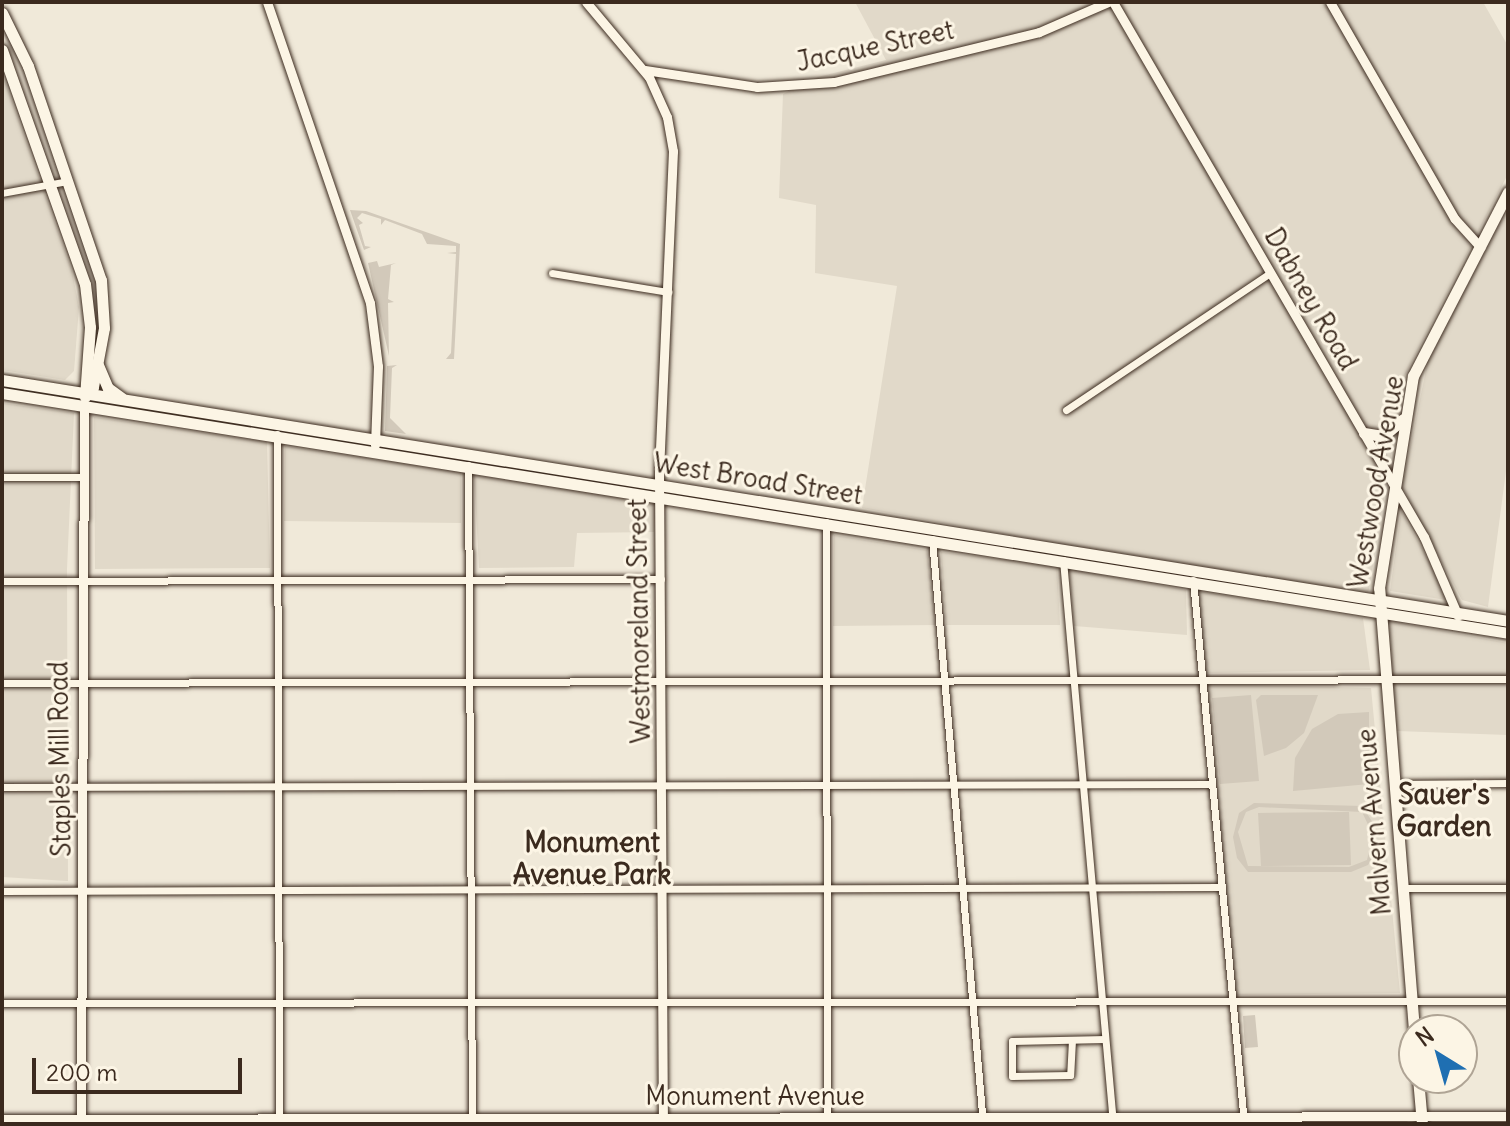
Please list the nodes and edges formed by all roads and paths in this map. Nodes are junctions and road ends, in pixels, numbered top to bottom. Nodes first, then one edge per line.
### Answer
1 (267, 2) edge
2 (586, 2) edge
3 (1110, 2) edge
4 (1330, 2) edge
5 (2, 13) edge
6 (2, 50) edge
7 (645, 70) junction
8 (68, 181) junction
9 (52, 187) junction
10 (1508, 192) edge
11 (2, 193) edge
12 (1480, 247) junction
13 (552, 273) dead end
14 (1270, 273) junction
15 (668, 292) junction
16 (98, 365) junction
17 (2, 380) edge
18 (2, 393) edge
19 (84, 400) junction
20 (126, 400) junction
21 (1066, 410) dead end
22 (1403, 419) junction
23 (277, 430) junction
24 (1364, 433) junction
25 (375, 446) junction
26 (468, 461) junction
27 (2, 477) edge
28 (83, 477) junction
29 (1394, 486) junction
30 (660, 492) junction
31 (826, 518) junction
32 (932, 535) junction
33 (1063, 555) junction
34 (1193, 576) junction
35 (470, 577) junction
36 (661, 579) junction
37 (277, 580) junction
38 (2, 581) edge
39 (83, 581) junction
40 (1377, 604) junction
41 (1458, 618) junction
42 (1508, 621) edge
43 (1508, 633) edge
44 (1200, 677) junction
45 (1072, 678) junction
46 (828, 679) junction
47 (1383, 679) junction
48 (1508, 679) edge
49 (470, 681) junction
50 (662, 682) junction
51 (945, 682) junction
52 (2, 683) edge
53 (81, 684) junction
54 (278, 684) junction
55 (1508, 783) edge
56 (1082, 784) junction
57 (1210, 784) junction
58 (1392, 784) junction
59 (829, 785) junction
60 (954, 786) junction
61 (2, 787) edge
62 (82, 787) junction
63 (279, 787) junction
64 (471, 787) junction
65 (662, 787) junction
66 (1092, 886) junction
67 (829, 887) junction
68 (1220, 887) junction
69 (1402, 888) junction
70 (1508, 888) edge
71 (279, 889) junction
72 (472, 889) junction
73 (963, 889) junction
74 (662, 890) junction
75 (2, 891) edge
76 (83, 891) junction
77 (1230, 1000) junction
78 (1412, 1000) junction
79 (82, 1001) junction
80 (830, 1001) junction
81 (1102, 1001) junction
82 (1508, 1001) edge
83 (973, 1002) junction
84 (2, 1003) edge
85 (663, 1003) junction
86 (470, 1004) junction
87 (280, 1005) junction
88 (1413, 1014) edge
89 (1105, 1039) junction
90 (1072, 1040) junction
91 (1420, 1094) edge
92 (1508, 1116) edge
93 (2, 1119) edge
94 (982, 1120) edge
95 (1422, 1120) edge
96 (663, 1121) edge
97 (827, 1121) edge
98 (1113, 1121) edge
99 (1243, 1121) edge
100 (81, 1122) edge
101 (279, 1122) edge
102 (472, 1122) edge

1 - 25 street
2 - 7 street, Westmoreland Street
3 - 7 street, Jacque Street
3 - 14 street, Dabney Road
4 - 12 street
5 - 8 main road, Staples Mill Road
6 - 9 main road, Staples Mill Road
7 - 15 street, Westmoreland Street
8 - 9 street
8 - 16 main road, Staples Mill Road
9 - 11 street
9 - 19 main road, Staples Mill Road
10 - 12 main road, Westwood Avenue
12 - 22 main road, Westwood Avenue
13 - 15 street
14 - 21 street
14 - 24 street, Dabney Road
15 - 30 street, Westmoreland Street
16 - 19 main road, Staples Mill Road
16 - 20 main road
17 - 19 main road, West Broad Street
18 - 19 main road, West Broad Street
19 - 20 main road, West Broad Street
19 - 23 main road, West Broad Street
19 - 28 street, Staples Mill Road
20 - 23 main road, West Broad Street
22 - 24 main road
22 - 29 main road, Westwood Avenue
23 - 25 main road, West Broad Street
23 - 37 street
24 - 29 street, Dabney Road
25 - 26 main road, West Broad Street
26 - 30 main road, West Broad Street
26 - 35 street
27 - 28 street
28 - 39 street, Staples Mill Road
29 - 40 main road, Westwood Avenue
29 - 41 street, Dabney Road
30 - 31 main road, West Broad Street
30 - 36 street, Westmoreland Street
31 - 32 main road, West Broad Street
31 - 46 street
32 - 33 main road, West Broad Street
32 - 51 street
33 - 34 main road, West Broad Street
33 - 45 street
34 - 40 main road, West Broad Street
34 - 44 street
35 - 36 street
35 - 37 street
35 - 49 street
36 - 50 street, Westmoreland Street
37 - 39 street
37 - 54 street
38 - 39 street
39 - 53 street, Staples Mill Road
40 - 41 main road, West Broad Street
40 - 47 main road, Malvern Avenue
41 - 42 main road, West Broad Street
41 - 43 main road, West Broad Street
44 - 45 street
44 - 47 street
44 - 57 street
45 - 51 street
45 - 56 street
46 - 50 street
46 - 51 street
46 - 59 street
47 - 48 street
47 - 58 main road, Malvern Avenue
49 - 50 street
49 - 54 street
49 - 64 street
50 - 65 street, Westmoreland Street
51 - 60 street
52 - 53 street
53 - 54 street
53 - 62 street, Staples Mill Road
54 - 63 street
55 - 58 street
56 - 57 street
56 - 60 street
56 - 66 street
57 - 68 street
58 - 69 main road, Malvern Avenue
59 - 60 street
59 - 65 street
59 - 67 street
60 - 73 street
61 - 62 street
62 - 63 street
62 - 76 street, Staples Mill Road
63 - 64 street
63 - 71 street
64 - 65 street
64 - 72 street
65 - 74 street, Westmoreland Street
66 - 68 street
66 - 73 street
66 - 81 street
67 - 73 street
67 - 74 street
67 - 80 street
68 - 77 street
69 - 70 street
69 - 78 main road, Malvern Avenue
71 - 72 street
71 - 76 street
71 - 87 street
72 - 74 street
72 - 86 street
73 - 83 street
74 - 85 street, Westmoreland Street
75 - 76 street
76 - 79 street, Staples Mill Road
77 - 78 street
77 - 81 street
77 - 99 street
78 - 82 street
78 - 88 main road, Malvern Avenue
79 - 84 street
79 - 87 street
79 - 100 street, Staples Mill Road
80 - 83 street
80 - 85 street
80 - 97 street
81 - 83 street
81 - 89 street
83 - 94 street
85 - 86 street
85 - 96 street, Westmoreland Street
86 - 87 street
86 - 102 street
87 - 101 street
89 - 90 street
89 - 98 street
90 - 90 street
91 - 95 main road
92 - 95 street, Monument Avenue
93 - 100 street, Monument Avenue
94 - 97 street, Monument Avenue
94 - 98 street, Monument Avenue
95 - 99 street, Monument Avenue
96 - 97 street, Monument Avenue
96 - 102 street, Monument Avenue
98 - 99 street, Monument Avenue
100 - 101 street, Monument Avenue
101 - 102 street, Monument Avenue

